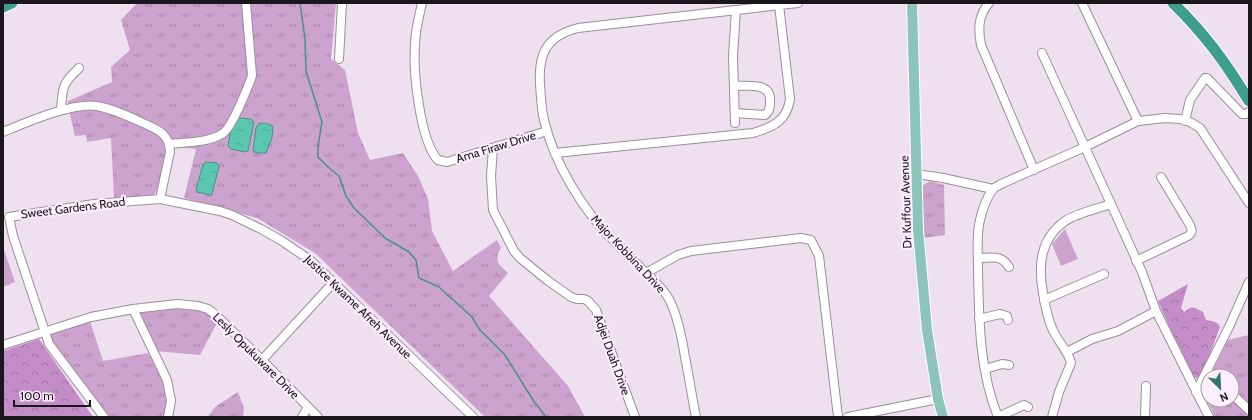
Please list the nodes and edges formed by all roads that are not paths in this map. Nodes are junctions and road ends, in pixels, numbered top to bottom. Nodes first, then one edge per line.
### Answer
1 (12, 3) edge
2 (246, 3) edge
3 (342, 3) edge
4 (422, 3) edge
5 (798, 3) edge
6 (912, 3) edge
7 (988, 3) edge
8 (1082, 3) edge
9 (1173, 3) edge
10 (779, 5) junction
11 (3, 7) edge
12 (736, 10) junction
13 (1042, 53) dead end
14 (340, 59) dead end
15 (78, 68) dead end
16 (735, 86) junction
17 (1249, 101) edge
18 (61, 110) junction
19 (1249, 112) edge
20 (735, 113) junction
21 (1138, 121) junction
22 (1185, 121) junction
23 (735, 123) dead end
24 (547, 131) junction
25 (3, 132) edge
26 (169, 144) junction
27 (1085, 147) junction
28 (493, 148) junction
29 (555, 153) junction
30 (1034, 170) junction
31 (917, 174) junction
32 (1161, 177) dead end
33 (993, 189) junction
34 (160, 199) junction
35 (1249, 203) edge
36 (1111, 204) junction
37 (6, 217) edge
38 (978, 258) junction
39 (1136, 261) junction
40 (1009, 267) dead end
41 (646, 273) junction
42 (1104, 274) dead end
43 (1249, 282) edge
44 (333, 283) junction
45 (1044, 300) junction
46 (133, 309) junction
47 (1156, 311) junction
48 (979, 319) junction
49 (1008, 320) dead end
50 (45, 331) junction
51 (3, 345) edge
52 (1067, 352) junction
53 (262, 360) junction
54 (1009, 365) dead end
55 (1208, 368) edge
56 (985, 369) junction
57 (1200, 384) edge
58 (1146, 386) dead end
59 (1196, 392) junction
60 (938, 399) junction
61 (1240, 402) edge
62 (1028, 407) dead end
63 (308, 408) junction
64 (1249, 410) edge
65 (880, 414) edge
66 (104, 417) edge
67 (168, 417) edge
68 (302, 417) edge
69 (318, 417) edge
70 (474, 417) edge
71 (635, 417) edge
72 (696, 417) edge
73 (838, 417) edge
74 (848, 417) edge
75 (943, 417) edge
76 (998, 417) edge
77 (1052, 417) edge
78 (1145, 417) edge
79 (1209, 417) edge

1 - 11 highway
2 - 26 street
3 - 14 street
4 - 28 street, Ama Firaw Drive
5 - 10 street, Major Kobbina Drive
6 - 31 main road, Dr Kuffour Avenue
7 - 30 street
8 - 21 street
9 - 17 highway
10 - 12 street, Major Kobbina Drive
10 - 29 street
12 - 16 street
12 - 24 street, Major Kobbina Drive
13 - 27 street
15 - 18 street
16 - 20 street
16 - 20 street
18 - 25 street
18 - 26 street
19 - 22 street
20 - 23 street
21 - 22 street
21 - 27 street
22 - 35 street
24 - 28 street, Ama Firaw Drive
24 - 29 street, Major Kobbina Drive
26 - 34 street
27 - 30 street
27 - 36 street
28 - 71 street, Adjei Duah Drive
29 - 41 street, Major Kobbina Drive
30 - 33 street
31 - 33 street
31 - 60 main road, Dr Kuffour Avenue
32 - 39 street
33 - 38 street
34 - 37 street, Sweet Gardens Road
34 - 44 street, Justice Kwame Afreh Avenue
36 - 39 street
36 - 45 street
37 - 50 street, Sweet Gardens Road
38 - 40 street
38 - 48 street
39 - 47 street
41 - 72 street, Major Kobbina Drive
41 - 73 street
42 - 45 street
43 - 55 street
44 - 53 street
44 - 70 street, Justice Kwame Afreh Avenue
45 - 52 street
46 - 50 street, Lesly Opukuware Drive
46 - 53 street, Lesly Opukuware Drive
46 - 67 street
47 - 52 street
47 - 59 street
48 - 49 street
48 - 56 street
50 - 51 street, Lesly Opukuware Drive
50 - 66 street, Sweet Gardens Road
52 - 77 street
53 - 63 street, Lesly Opukuware Drive
54 - 56 street
56 - 76 street
57 - 59 street
58 - 78 street
59 - 79 street
60 - 65 street
60 - 75 main road, Dr Kuffour Avenue
61 - 64 street
62 - 76 street
63 - 68 street
63 - 69 street, Lesly Opukuware Drive
65 - 74 street

